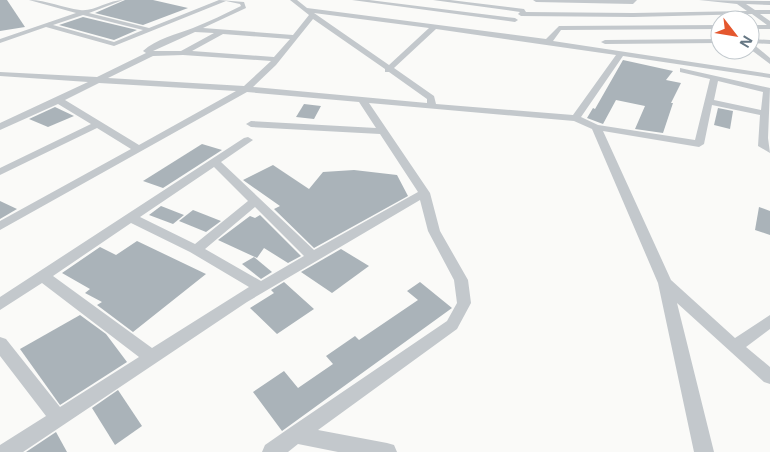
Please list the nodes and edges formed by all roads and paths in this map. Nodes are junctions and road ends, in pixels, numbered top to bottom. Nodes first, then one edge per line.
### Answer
1 (32, 0) edge
2 (120, 0) edge
3 (224, 0) edge
4 (229, 0) edge
5 (293, 0) edge
6 (355, 0) edge
7 (436, 0) edge
8 (537, 0) edge
9 (702, 0) edge
10 (588, 1) edge
11 (633, 1) edge
12 (739, 1) edge
13 (64, 2) dead end
14 (770, 3) edge
15 (51, 6) junction
16 (750, 10) edge
17 (80, 13) junction
18 (309, 13) junction
19 (523, 13) junction
20 (710, 13) edge
21 (633, 15) junction
22 (760, 18) edge
23 (515, 20) junction
24 (45, 25) junction
25 (436, 26) junction
26 (770, 26) edge
27 (710, 27) edge
28 (637, 28) junction
29 (151, 30) junction
30 (194, 30) junction
31 (221, 32) junction
32 (503, 35) junction
33 (296, 36) junction
34 (0, 41) edge
35 (710, 41) edge
36 (548, 42) junction
37 (605, 42) dead end
38 (588, 48) junction
39 (760, 52) edge
40 (152, 53) junction
41 (183, 53) junction
42 (619, 56) junction
43 (276, 59) junction
44 (770, 62) edge
45 (388, 70) junction
46 (1, 75) edge
47 (769, 76) edge
48 (714, 78) junction
49 (97, 81) junction
50 (246, 89) junction
51 (768, 90) edge
52 (58, 100) junction
53 (362, 100) junction
54 (708, 101) junction
55 (432, 106) junction
56 (766, 114) junction
57 (576, 118) junction
58 (98, 124) junction
59 (251, 124) dead end
60 (0, 127) edge
61 (596, 127) junction
62 (381, 131) junction
63 (248, 140) dead end
64 (137, 148) junction
65 (770, 150) edge
66 (216, 163) junction
67 (0, 172) edge
68 (424, 193) junction
69 (255, 201) junction
70 (131, 218) junction
71 (0, 226) edge
72 (196, 250) junction
73 (313, 257) junction
74 (44, 276) junction
75 (665, 283) junction
76 (260, 287) junction
77 (0, 304) edge
78 (770, 321) edge
79 (0, 344) edge
80 (734, 347) junction
81 (151, 357) junction
82 (770, 377) edge
83 (58, 418) junction
84 (295, 435) junction
85 (6, 452) edge
86 (272, 452) edge
87 (387, 452) edge
88 (704, 452) edge

1 - 15 street
2 - 17 street
3 - 29 street
4 - 30 street
5 - 18 street
6 - 23 street
7 - 19 street
8 - 10 street
8 - 19 street
9 - 12 street
10 - 11 street
11 - 21 street
12 - 14 street
12 - 16 street
13 - 15 street
15 - 17 street
17 - 24 street
17 - 29 street
18 - 25 street
18 - 33 street
18 - 45 street
19 - 21 street
19 - 23 street
20 - 21 street
21 - 28 street
22 - 26 street
23 - 32 street
24 - 29 street
24 - 34 street
25 - 32 street
25 - 45 street
27 - 28 street
28 - 36 street
30 - 31 street
30 - 40 street
31 - 33 street
31 - 41 street
32 - 36 street
33 - 43 street
35 - 37 street
36 - 38 street
38 - 42 street
38 - 47 street
39 - 44 street
40 - 41 street
40 - 49 street
41 - 43 street
42 - 48 street
42 - 57 street
43 - 50 street
45 - 55 street
46 - 49 street
47 - 51 street
48 - 51 street
48 - 54 street
49 - 50 street
49 - 52 street
50 - 53 street
50 - 64 street
51 - 56 street
52 - 58 street
52 - 60 street
53 - 55 street
53 - 62 street
54 - 56 street
54 - 61 street
55 - 57 street
56 - 65 street
57 - 61 street
58 - 64 street
58 - 67 street
59 - 62 street
61 - 75 street
62 - 68 street
63 - 66 street
64 - 71 street
66 - 69 street
66 - 70 street
68 - 73 street
68 - 84 street
69 - 72 street
69 - 73 street
70 - 72 street
70 - 74 street
72 - 76 street
73 - 76 street
74 - 77 street
74 - 81 street
75 - 80 street
75 - 88 street
76 - 81 street
78 - 80 street
79 - 83 street
80 - 82 street
81 - 83 street
83 - 85 street
84 - 86 street
84 - 87 street

